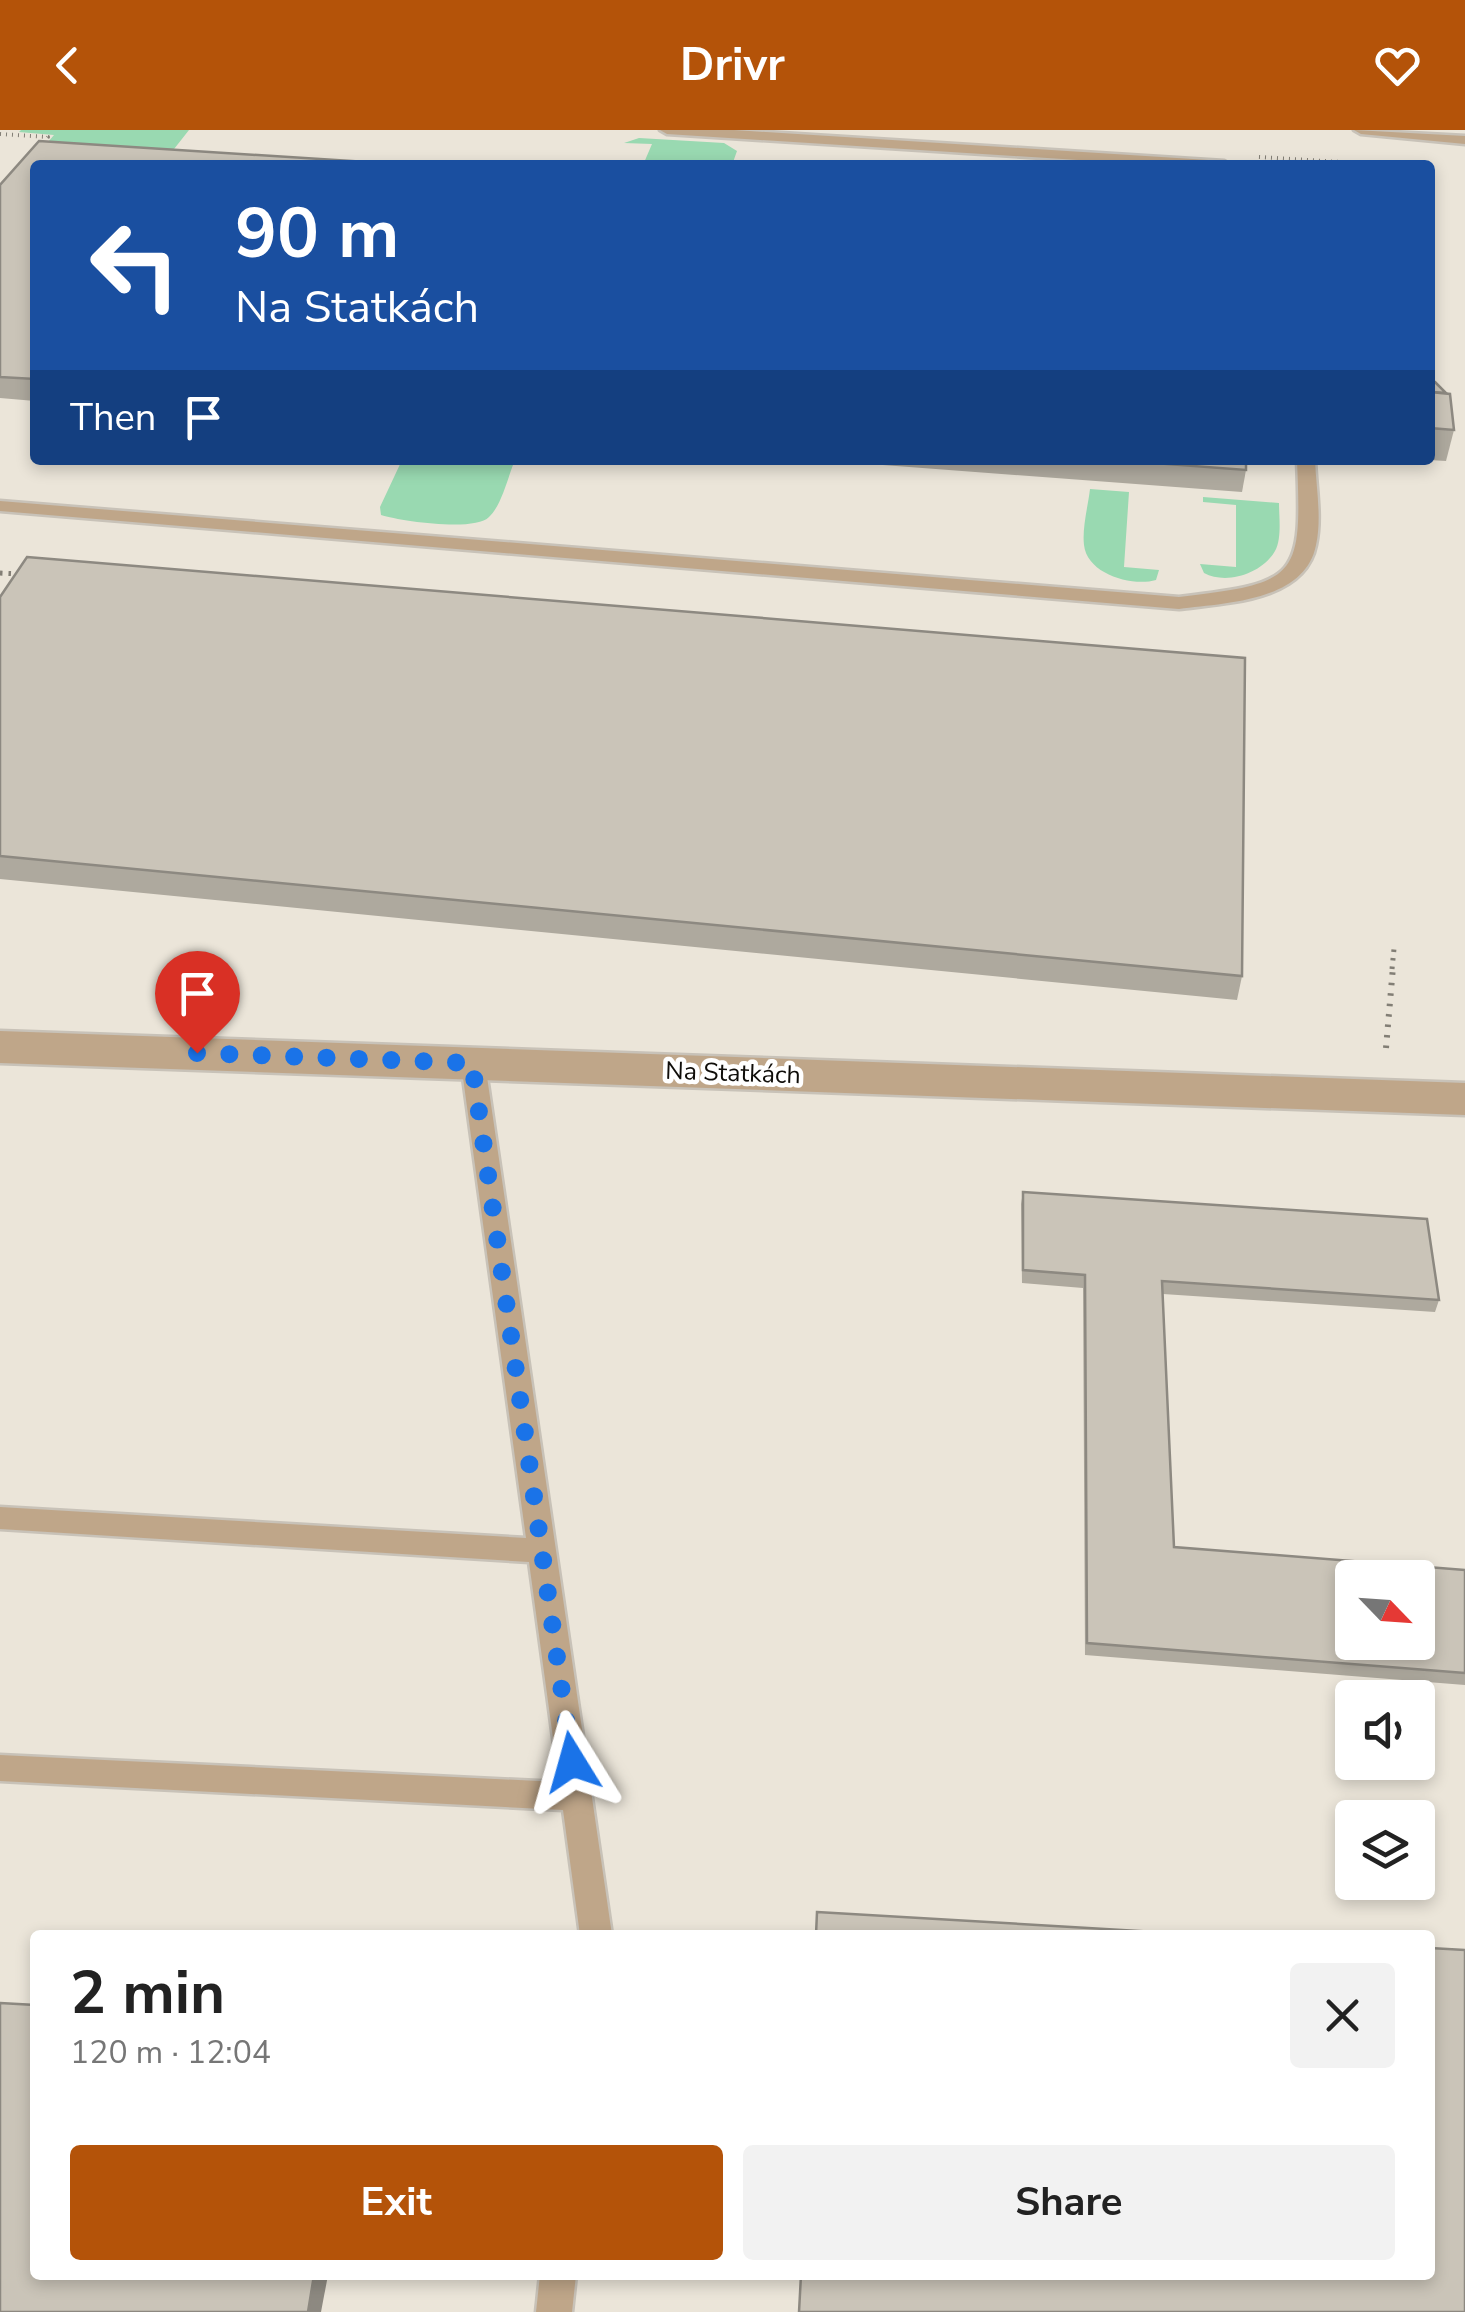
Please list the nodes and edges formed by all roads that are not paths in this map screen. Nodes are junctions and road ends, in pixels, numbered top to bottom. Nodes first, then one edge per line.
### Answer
1 (667, 130) edge
2 (1361, 130) edge
3 (1465, 140) edge
4 (1144, 160) edge
5 (1306, 465) edge
6 (0, 506) edge
7 (0, 1046) edge
8 (472, 1063) junction
9 (1465, 1099) edge
10 (0, 1518) edge
11 (542, 1551) junction
12 (0, 1768) edge
13 (577, 1798) junction
14 (595, 1930) edge
15 (557, 2280) edge
16 (554, 2312) edge

1 - 4 lane
2 - 3 lane
5 - 6 lane
7 - 8 street, Na Statkách
8 - 9 street, Na Statkách
8 - 11 lane
10 - 11 lane
11 - 13 lane
12 - 13 lane
13 - 14 lane
15 - 16 lane

